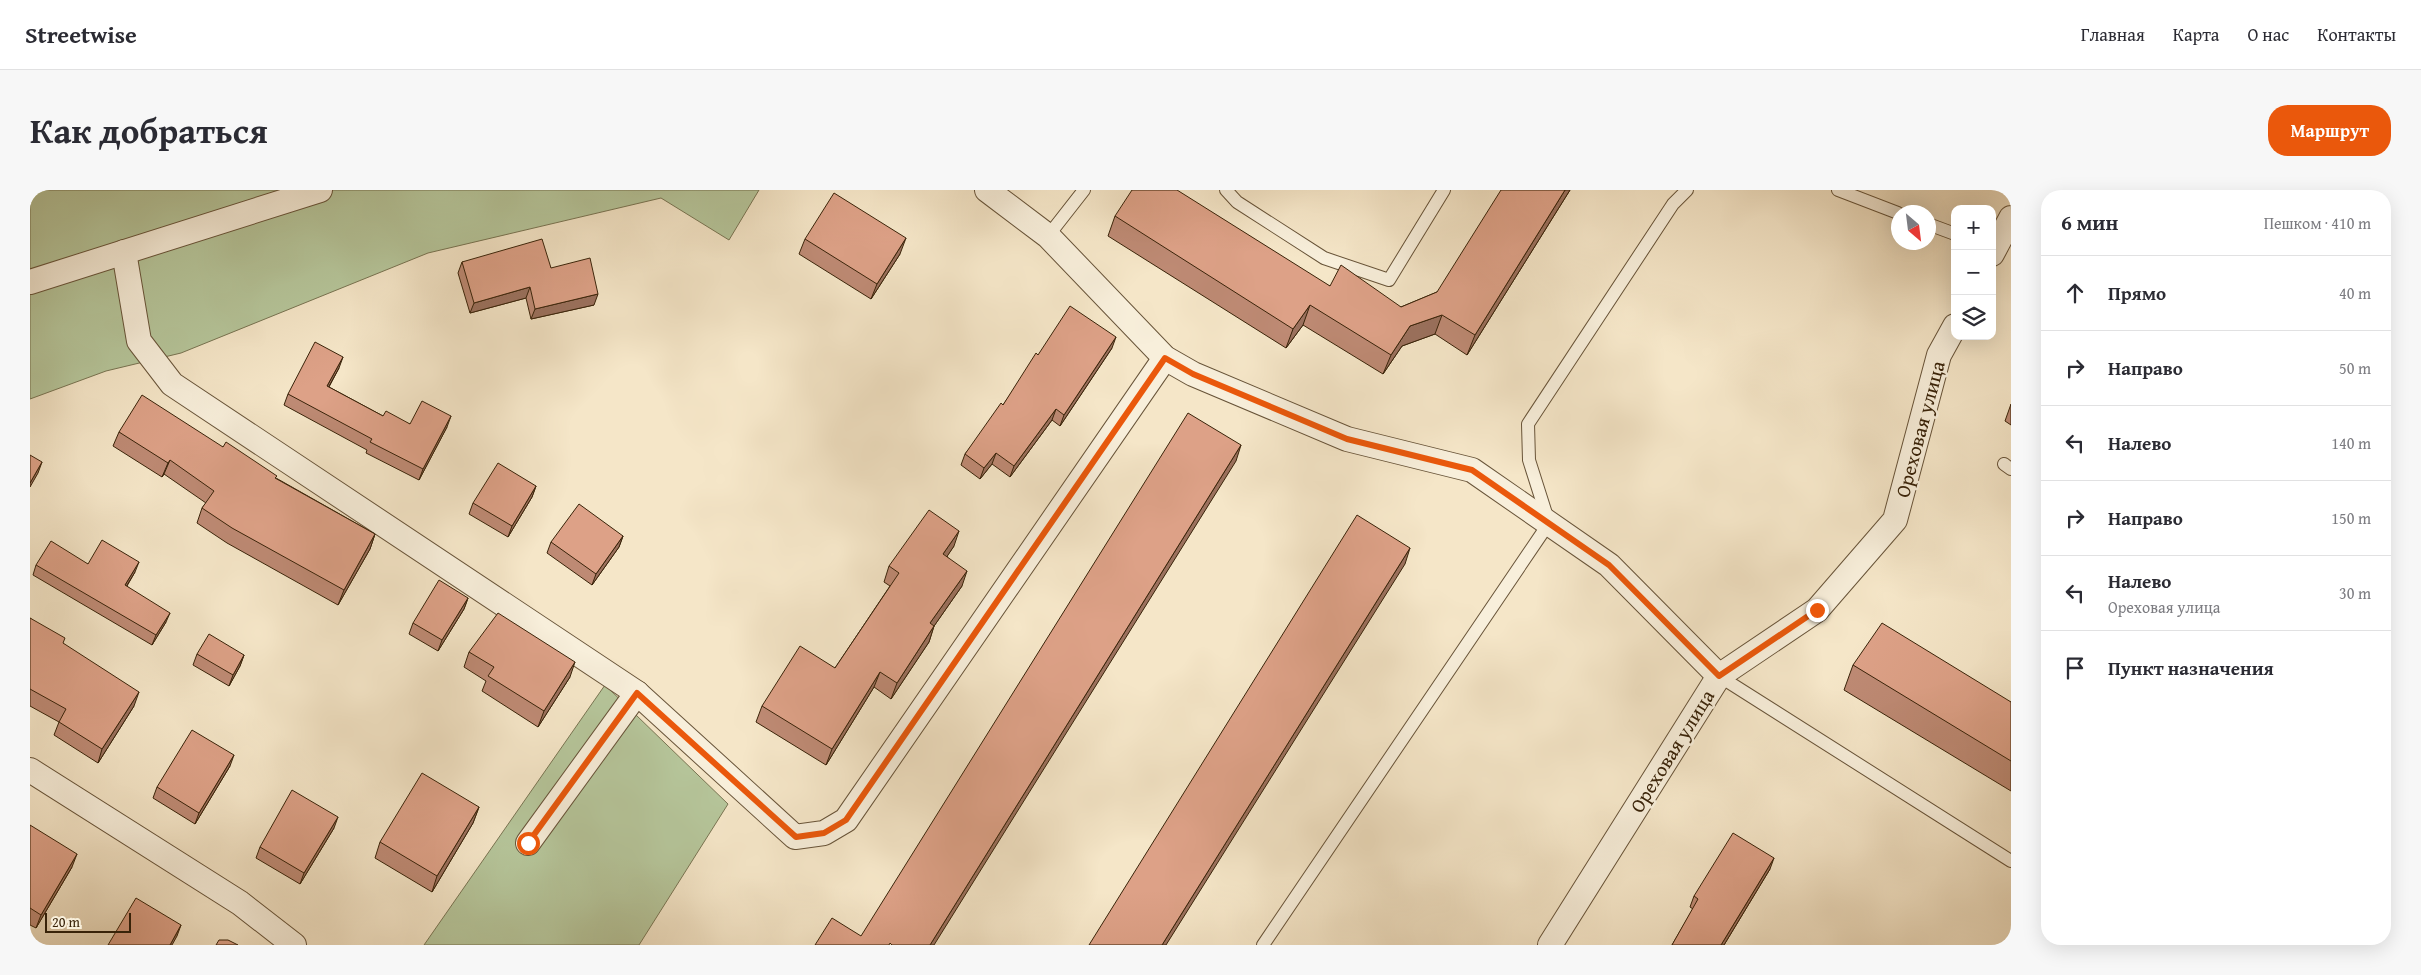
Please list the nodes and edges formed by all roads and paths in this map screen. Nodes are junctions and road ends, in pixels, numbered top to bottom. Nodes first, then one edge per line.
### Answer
1 (320, 190) edge
2 (987, 190) edge
3 (1084, 190) edge
4 (1226, 190) edge
5 (1444, 190) edge
6 (1687, 190) edge
7 (1838, 190) edge
8 (1891, 210) edge
9 (2011, 218) edge
10 (1936, 227) edge
11 (1951, 233) edge
12 (1048, 236) junction
13 (1994, 250) edge
14 (124, 252) junction
15 (30, 282) edge
16 (1951, 333) edge
17 (1165, 358) junction
18 (1549, 523) junction
19 (1719, 676) junction
20 (637, 693) junction
21 (30, 770) edge
22 (528, 843) dead end
23 (2011, 861) edge
24 (294, 945) edge
25 (1263, 945) edge
26 (1550, 945) edge

1 - 14 street
2 - 12 street
3 - 12 lane
4 - 5 lane
6 - 18 lane
7 - 8 lane
9 - 13 street
10 - 11 lane
12 - 17 street
14 - 15 street
14 - 20 street
16 - 19 street, Ореховая улица
17 - 18 street
17 - 20 street
18 - 19 street
18 - 25 lane
19 - 23 lane
19 - 26 street, Ореховая улица
20 - 22 street
21 - 24 street

